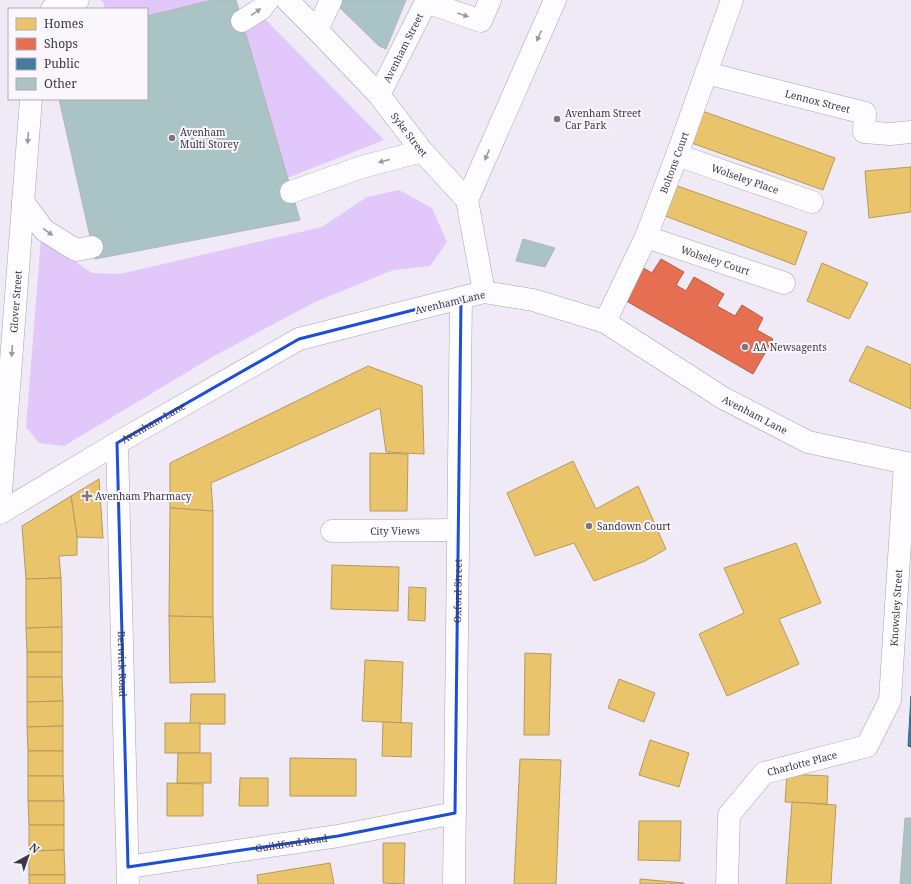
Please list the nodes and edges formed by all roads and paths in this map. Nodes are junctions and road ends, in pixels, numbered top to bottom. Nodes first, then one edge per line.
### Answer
1 (79, 0) edge
2 (268, 0) edge
3 (287, 0) edge
4 (331, 0) edge
5 (490, 0) edge
6 (555, 0) edge
7 (732, 0) edge
8 (426, 1) edge
9 (53, 8) edge
10 (91, 8) edge
11 (242, 21) dead end
12 (317, 30) junction
13 (706, 73) junction
14 (378, 96) junction
15 (31, 100) edge
16 (911, 132) edge
17 (422, 151) junction
18 (677, 155) junction
19 (292, 192) dead end
20 (467, 200) junction
21 (23, 202) junction
22 (812, 202) dead end
23 (646, 236) junction
24 (92, 247) dead end
25 (784, 283) dead end
26 (484, 292) junction
27 (461, 298) junction
28 (606, 322) junction
29 (117, 443) junction
30 (908, 464) edge
31 (0, 505) edge
32 (0, 513) edge
33 (458, 530) junction
34 (332, 531) dead end
35 (867, 746) joint
36 (455, 813) junction
37 (128, 875) edge
38 (454, 884) edge
39 (727, 884) edge

1 - 9 street
1 - 10 street
11 -> 2 street
3 - 12 street, Syke Street
4 - 12 street
8 -> 5 street
6 -> 20 street
7 - 13 street, Boltons Court
8 - 14 street, Avenham Street
12 - 14 street, Syke Street
13 - 16 street, Lennox Street
13 - 18 street, Boltons Court
14 - 17 street, Syke Street
15 -> 21 street, Glover Street
17 -> 19 street
17 - 20 street, Syke Street
18 - 22 street, Wolseley Place
18 - 23 street, Boltons Court
20 - 26 street
21 -> 24 street
21 -> 31 street, Glover Street
23 - 25 street, Wolseley Court
23 - 28 street, Boltons Court
26 - 27 street, Avenham Lane
26 - 28 street, Avenham Lane
27 - 29 street, Avenham Lane
27 - 33 street, Oxford Street
28 - 30 street, Avenham Lane
29 - 32 street, Avenham Lane
29 - 37 street, Berwick Road
30 - 35 street, Knowsley Street
33 - 34 street, City Views
33 - 36 street, Oxford Street
35 - 39 street, Charlotte Place
36 - 37 street, Guildford Road
36 - 38 street, Oxford Street

